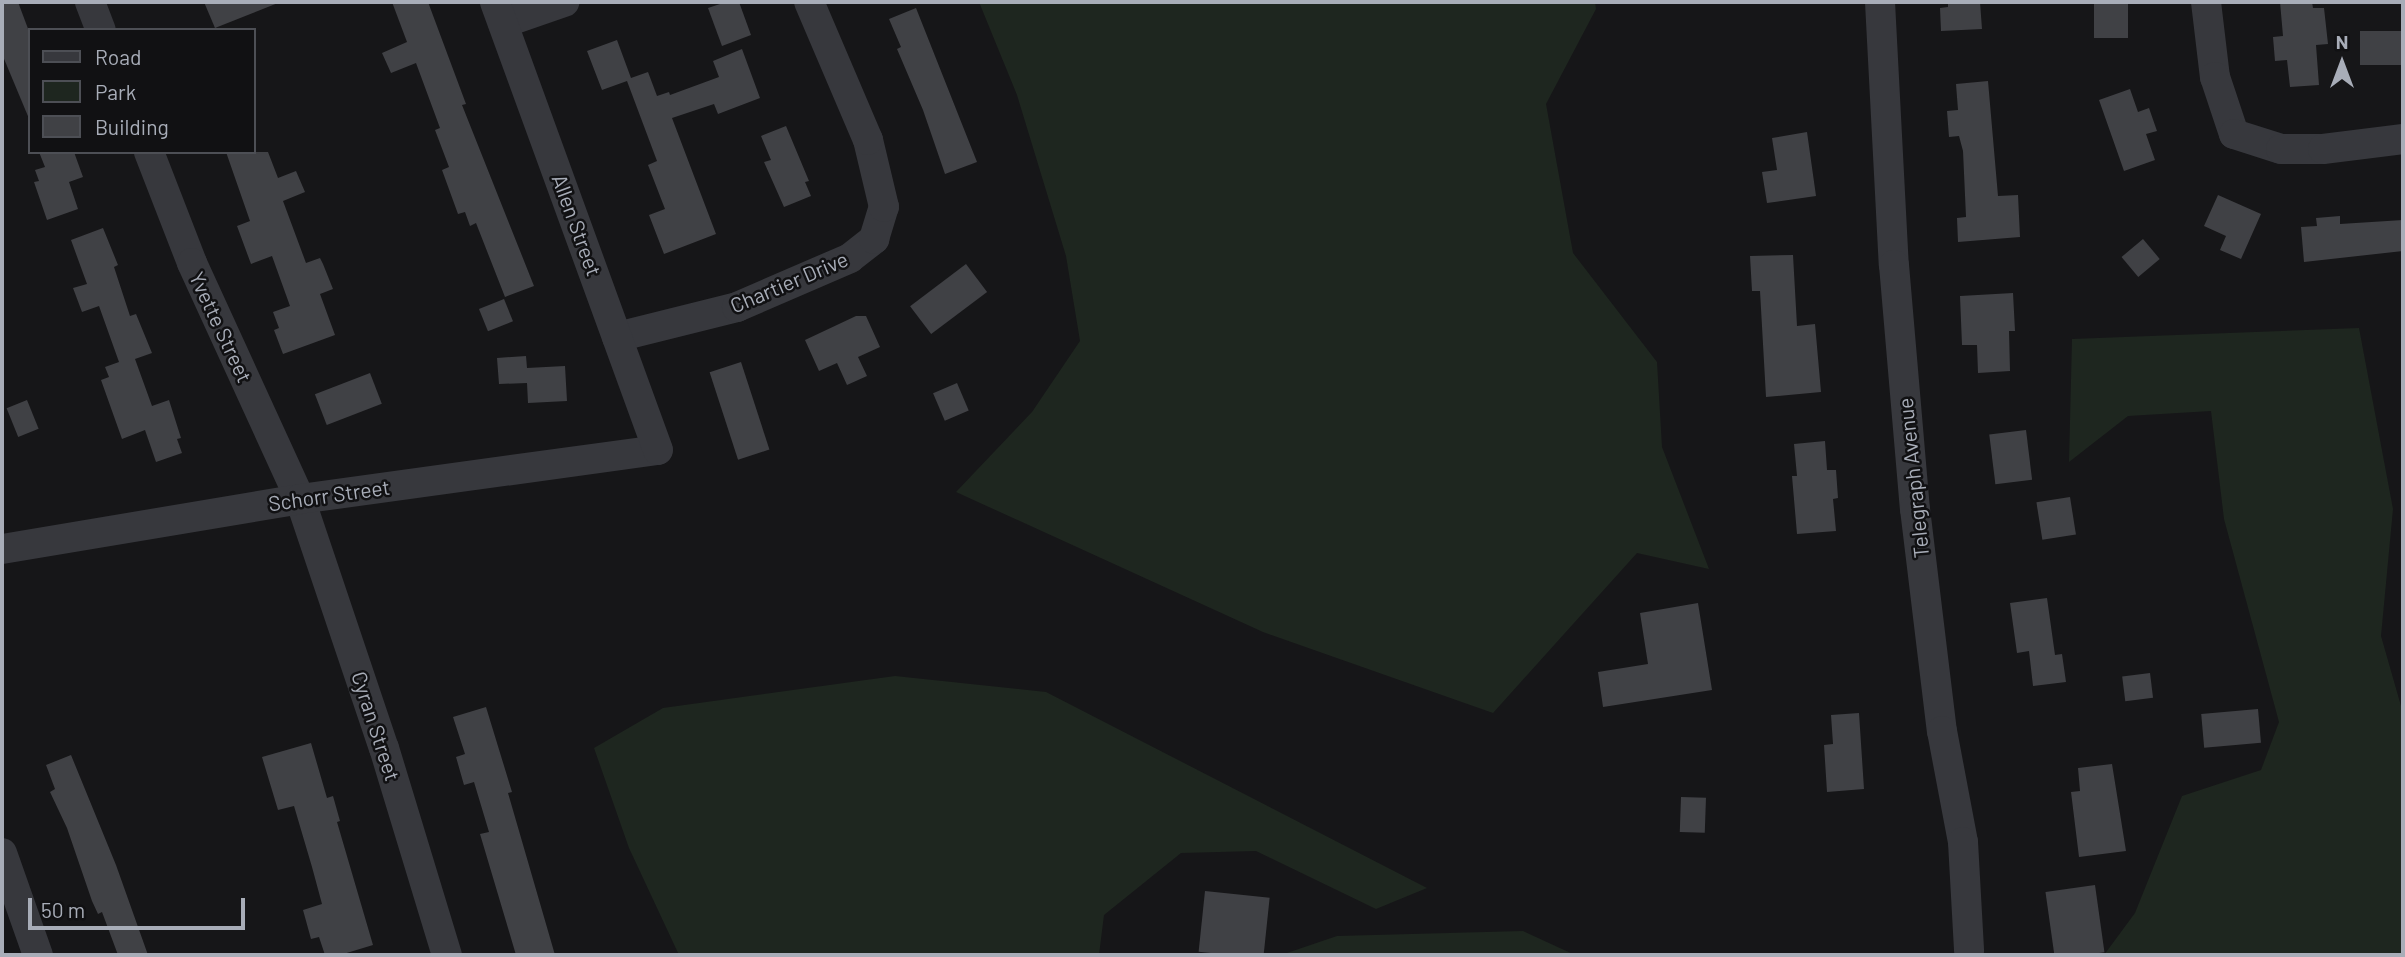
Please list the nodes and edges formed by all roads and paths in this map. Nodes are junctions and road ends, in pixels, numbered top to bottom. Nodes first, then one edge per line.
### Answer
1 (90, 2) edge
2 (564, 2) edge
3 (809, 2) edge
4 (1880, 2) edge
5 (2206, 2) edge
6 (499, 12) edge
7 (100, 28) edge
8 (2403, 139) edge
9 (150, 154) edge
10 (617, 337) junction
11 (658, 450) joint
12 (300, 499) junction
13 (2, 549) edge
14 (2, 853) edge
15 (1969, 951) dead end
16 (38, 955) edge
17 (447, 955) edge

1 - 7 street
2 - 6 street
3 - 10 street, Chartier Drive
4 - 15 street, Telegraph Avenue
5 - 8 street
6 - 10 street, Allen Street
9 - 12 street, Yvette Street
10 - 11 street, Allen Street
11 - 12 street, Schorr Street
12 - 13 street, Schorr Street
12 - 17 street, Cyran Street
14 - 16 street

